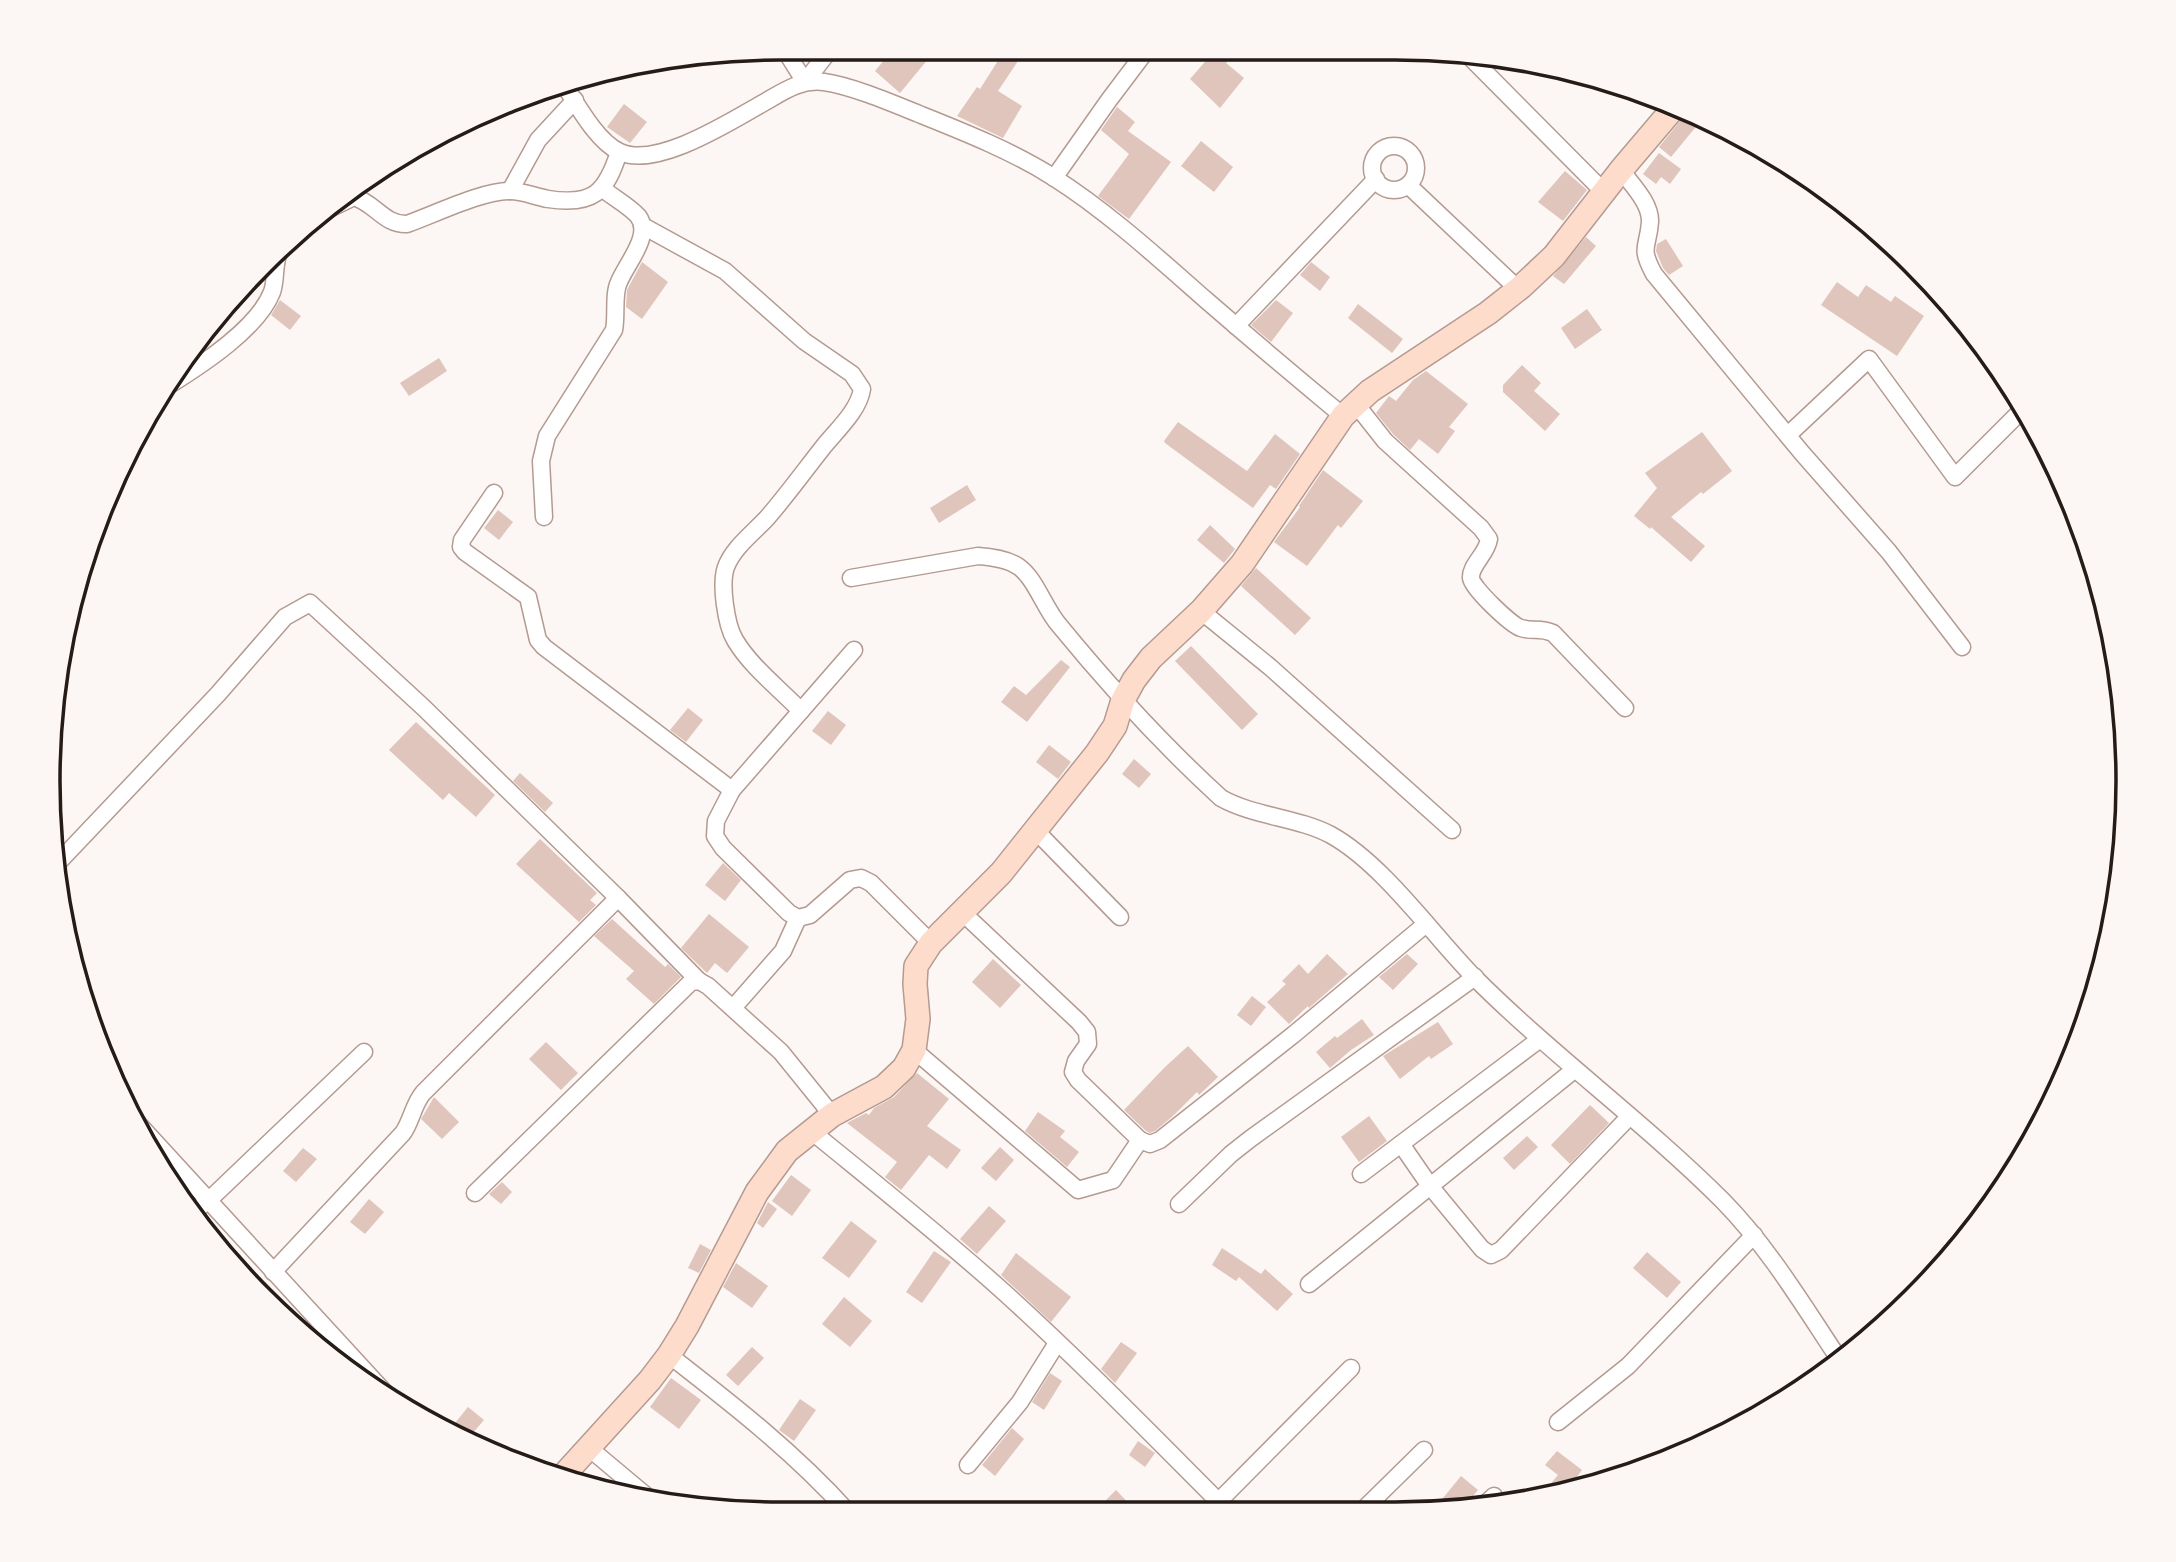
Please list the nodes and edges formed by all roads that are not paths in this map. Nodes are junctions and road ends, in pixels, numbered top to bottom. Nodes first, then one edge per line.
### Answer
1 (791, 59) edge
2 (823, 59) edge
3 (1140, 59) edge
4 (1484, 65) edge
5 (805, 82) junction
6 (569, 92) edge
7 (575, 100) junction
8 (1669, 113) edge
9 (619, 152) junction
10 (1620, 170) junction
11 (1054, 178) junction
12 (1376, 179) junction
13 (1408, 185) junction
14 (603, 189) junction
15 (510, 191) junction
16 (1604, 192) junction
17 (359, 197) edge
18 (643, 226) junction
19 (276, 266) edge
20 (1518, 289) junction
21 (1236, 326) junction
22 (184, 375) edge
23 (1349, 410) junction
24 (2017, 415) edge
25 (1788, 435) junction
26 (494, 493) dead end
27 (544, 517) dead end
28 (851, 578) dead end
29 (1201, 611) junction
30 (1962, 647) dead end
31 (854, 650) dead end
32 (1123, 700) junction
33 (1625, 708) dead end
34 (801, 711) junction
35 (732, 790) junction
36 (1452, 830) dead end
37 (1036, 831) junction
38 (64, 857) edge
39 (618, 898) junction
40 (963, 913) junction
41 (1120, 917) dead end
42 (798, 918) junction
43 (1426, 924) junction
44 (932, 943) junction
45 (1475, 977) junction
46 (699, 981) junction
47 (733, 1008) junction
48 (1540, 1039) junction
49 (914, 1049) junction
50 (364, 1052) dead end
51 (1574, 1070) junction
52 (832, 1115) junction
53 (1629, 1117) junction
54 (810, 1130) junction
55 (1140, 1140) junction
56 (1401, 1144) junction
57 (158, 1146) edge
58 (1362, 1174) dead end
59 (1430, 1186) junction
60 (475, 1192) dead end
61 (208, 1200) junction
62 (1180, 1203) dead end
63 (199, 1207) edge
64 (1754, 1235) junction
65 (273, 1272) junction
66 (1309, 1284) dead end
67 (1058, 1343) junction
68 (1835, 1353) edge
69 (668, 1355) junction
70 (361, 1367) edge
71 (1351, 1368) dead end
72 (1558, 1422) dead end
73 (589, 1448) junction
74 (1424, 1450) dead end
75 (968, 1465) dead end
76 (568, 1470) edge
77 (637, 1488) edge
78 (838, 1503) edge
79 (1220, 1503) edge
80 (1226, 1503) edge
81 (1370, 1503) edge

1 - 5 street
2 - 5 street
3 - 11 street
4 - 16 street
5 - 9 street
5 - 11 street
6 - 7 street
7 - 9 street
7 - 15 street
8 - 10 street
9 - 14 street
10 - 16 street
10 - 25 street
11 - 21 street
12 - 13 street
12 - 13 street
12 - 21 street
13 - 20 street
14 - 15 street
14 - 18 street
15 - 17 street
16 - 20 street
18 - 27 street
18 - 34 street
19 - 22 street
20 - 23 street
21 - 23 street
23 - 29 street
23 - 33 street
24 - 25 street
25 - 30 street
26 - 35 street
28 - 32 street
29 - 32 street
29 - 36 street
31 - 34 street
32 - 37 street
32 - 43 street
34 - 35 street
35 - 42 street
37 - 40 street
37 - 41 street
38 - 39 street
39 - 46 street
39 - 65 street
40 - 44 street
40 - 55 street
42 - 44 street
42 - 47 street
43 - 45 street
43 - 55 street
44 - 49 street
45 - 48 street
45 - 62 street
46 - 47 street
46 - 60 street
47 - 52 street
48 - 51 street
48 - 56 street
49 - 52 street
49 - 55 street
50 - 61 street
51 - 53 street
51 - 59 street
52 - 54 street
53 - 59 street
53 - 64 street
54 - 67 street
54 - 69 street
56 - 58 street
56 - 59 street
57 - 61 street
59 - 66 street
61 - 63 street
61 - 65 street
64 - 68 street
64 - 72 street
65 - 70 street
67 - 75 street
67 - 79 street
69 - 73 street
69 - 78 street
71 - 80 street
73 - 76 street
73 - 77 street
74 - 81 street

